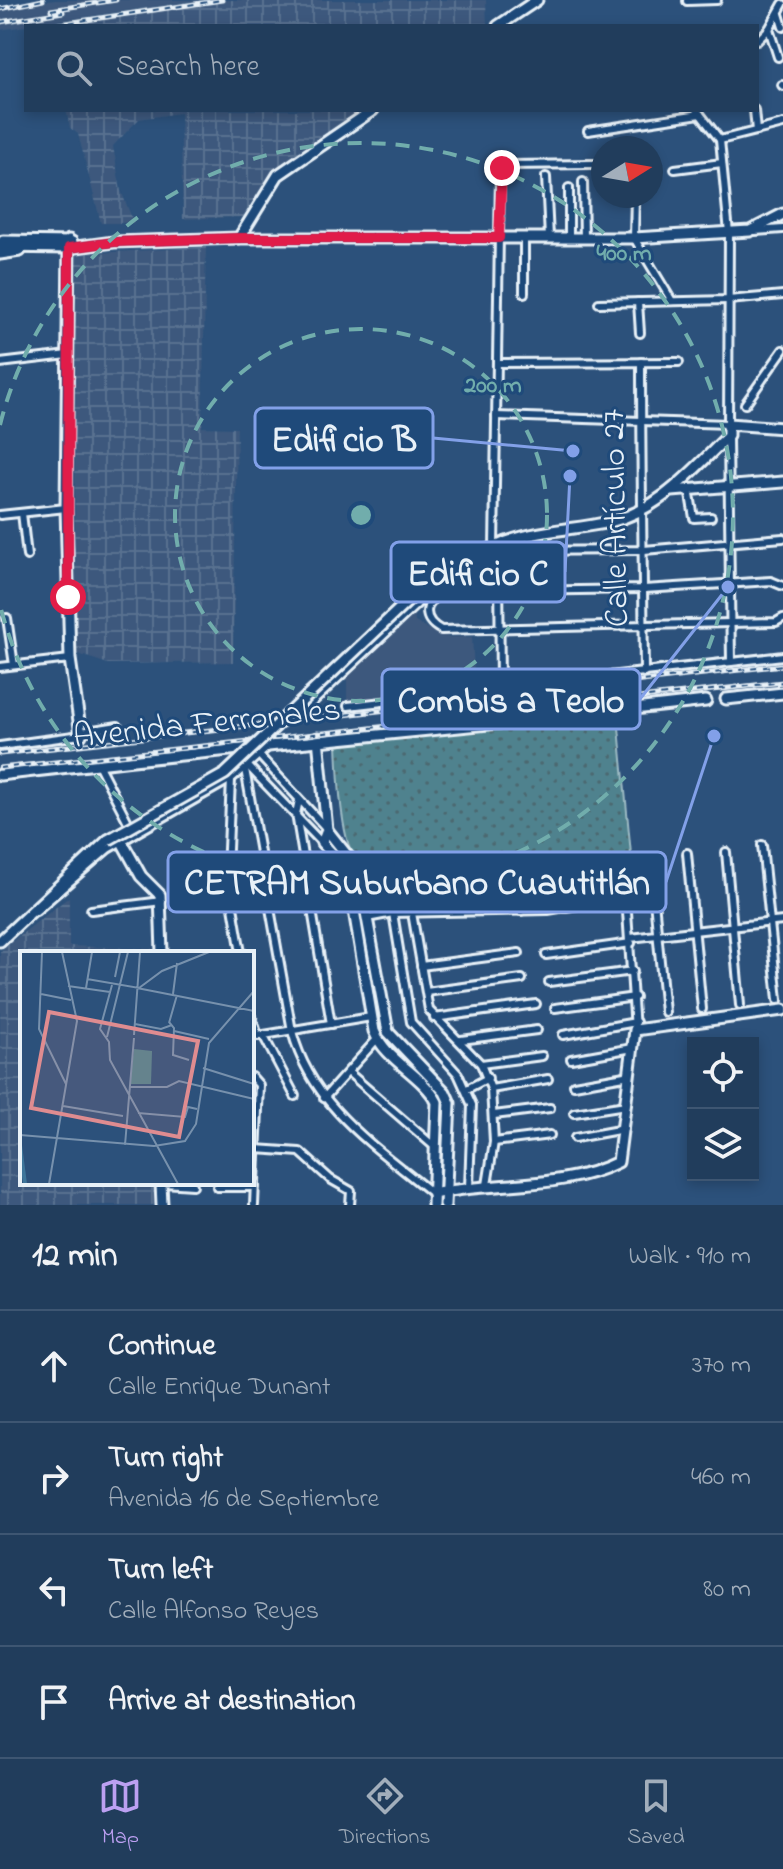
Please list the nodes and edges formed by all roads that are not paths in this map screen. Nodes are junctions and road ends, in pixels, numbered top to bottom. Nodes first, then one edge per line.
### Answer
1 (537, 0) edge
2 (717, 0) edge
3 (687, 1) edge
4 (783, 4) edge
5 (779, 14) junction
6 (501, 24) edge
7 (783, 27) edge
8 (769, 29) junction
9 (759, 39) edge
10 (778, 57) dead end
11 (370, 112) edge
12 (698, 112) edge
13 (754, 112) edge
14 (783, 124) edge
15 (588, 131) dead end
16 (756, 131) junction
17 (720, 140) junction
18 (722, 163) junction
19 (591, 164) edge
20 (675, 169) dead end
21 (546, 177) dead end
22 (583, 182) dead end
23 (569, 188) dead end
24 (635, 208) edge
25 (783, 214) edge
26 (783, 229) edge
27 (750, 231) junction
28 (729, 233) junction
29 (0, 238) edge
30 (239, 238) junction
31 (499, 238) junction
32 (524, 238) junction
33 (549, 238) junction
34 (634, 238) junction
35 (569, 239) junction
36 (584, 239) junction
37 (31, 244) junction
38 (72, 244) junction
39 (0, 247) edge
40 (0, 254) edge
41 (524, 293) dead end
42 (783, 295) edge
43 (728, 300) junction
44 (672, 301) junction
45 (638, 302) junction
46 (599, 303) dead end
47 (640, 333) dead end
48 (783, 350) edge
49 (68, 355) junction
50 (641, 362) junction
51 (679, 362) dead end
52 (0, 363) edge
53 (497, 363) junction
54 (745, 404) dead end
55 (496, 416) junction
56 (641, 421) junction
57 (728, 424) junction
58 (783, 428) edge
59 (728, 436) junction
60 (783, 482) edge
61 (726, 485) junction
62 (689, 489) junction
63 (672, 491) junction
64 (66, 508) junction
65 (639, 510) junction
66 (22, 513) junction
67 (0, 515) edge
68 (711, 517) dead end
69 (783, 538) edge
70 (730, 545) junction
71 (494, 547) junction
72 (644, 550) junction
73 (27, 556) dead end
74 (730, 583) junction
75 (783, 586) edge
76 (644, 589) junction
77 (499, 590) junction
78 (421, 593) junction
79 (7, 618) dead end
80 (783, 618) edge
81 (730, 624) junction
82 (644, 627) junction
83 (500, 629) junction
84 (783, 656) edge
85 (70, 659) junction
86 (731, 662) junction
87 (14, 665) junction
88 (0, 667) edge
89 (644, 673) junction
90 (500, 689) junction
91 (783, 693) edge
92 (726, 699) dead end
93 (706, 701) dead end
94 (348, 706) dead end
95 (299, 715) dead end
96 (118, 726) dead end
97 (81, 733) junction
98 (318, 738) junction
99 (269, 740) junction
100 (0, 746) edge
101 (248, 746) junction
102 (228, 748) junction
103 (259, 755) junction
104 (98, 764) junction
105 (246, 768) junction
106 (0, 775) edge
107 (231, 779) junction
108 (299, 800) junction
109 (296, 814) junction
110 (127, 820) dead end
111 (327, 830) junction
112 (121, 840) junction
113 (322, 843) junction
114 (762, 845) dead end
115 (726, 852) dead end
116 (687, 853) dead end
117 (650, 860) dead end
118 (631, 869) dead end
119 (266, 878) junction
120 (520, 883) junction
121 (441, 885) dead end
122 (229, 886) junction
123 (162, 901) junction
124 (91, 910) dead end
125 (521, 911) junction
126 (393, 913) junction
127 (412, 913) junction
128 (29, 914) junction
129 (368, 918) junction
130 (356, 921) junction
131 (783, 921) edge
132 (770, 923) junction
133 (733, 927) junction
134 (695, 931) junction
135 (657, 935) junction
136 (0, 941) edge
137 (630, 941) junction
138 (162, 951) edge
139 (241, 951) edge
140 (519, 953) dead end
141 (546, 955) dead end
142 (421, 966) junction
143 (633, 971) junction
144 (522, 979) dead end
145 (549, 982) dead end
146 (426, 992) junction
147 (635, 997) junction
148 (536, 1004) dead end
149 (740, 1005) dead end
150 (781, 1005) edge
151 (555, 1008) dead end
152 (702, 1009) dead end
153 (665, 1012) dead end
154 (371, 1017) junction
155 (434, 1018) junction
156 (254, 1023) edge
157 (331, 1024) junction
158 (635, 1026) junction
159 (537, 1030) dead end
160 (292, 1031) junction
161 (448, 1031) junction
162 (388, 1032) junction
163 (259, 1035) junction
164 (563, 1035) dead end
165 (377, 1039) junction
166 (461, 1040) junction
167 (435, 1046) junction
168 (633, 1048) junction
169 (542, 1056) dead end
170 (571, 1059) dead end
171 (481, 1064) junction
172 (423, 1069) junction
173 (348, 1072) junction
174 (630, 1075) junction
175 (415, 1077) junction
176 (488, 1078) junction
177 (255, 1079) edge
178 (548, 1079) dead end
179 (574, 1085) dead end
180 (467, 1089) junction
181 (491, 1089) junction
182 (295, 1096) dead end
183 (324, 1098) junction
184 (626, 1105) junction
185 (550, 1108) dead end
186 (574, 1113) dead end
187 (494, 1115) junction
188 (624, 1129) junction
189 (550, 1135) dead end
190 (575, 1138) dead end
191 (494, 1142) junction
192 (437, 1148) junction
193 (256, 1149) junction
194 (487, 1185) junction
195 (217, 1187) dead end
196 (255, 1187) junction
197 (469, 1187) junction
198 (446, 1191) junction
199 (433, 1200) edge
200 (254, 1205) edge
201 (350, 1205) edge
202 (445, 1205) edge

1 - 6 main road
2 - 3 street
4 - 5 street
5 - 7 street
5 - 8 street
8 - 9 street
8 - 10 street
11 - 30 main road
12 - 15 street
12 - 17 street
13 - 16 street
14 - 16 street
16 - 17 street
17 - 18 street
18 - 20 street
18 - 28 street
19 - 31 street
21 - 33 street
22 - 36 street
23 - 35 street
24 - 34 street
25 - 27 main road
26 - 27 street
27 - 28 main road
28 - 34 main road
28 - 43 street
29 - 37 main road
30 - 31 main road
30 - 38 main road
31 - 32 main road
31 - 53 street
32 - 33 main road
32 - 41 street
33 - 35 main road
34 - 36 main road
34 - 44 street
35 - 36 main road
37 - 38 main road
37 - 39 main road
37 - 40 main road
38 - 49 main road
42 - 43 street
43 - 44 street
43 - 57 street
44 - 45 street
45 - 46 street
45 - 47 street
48 - 54 street
49 - 52 street
49 - 64 main road
50 - 51 street
50 - 53 street
50 - 56 street, Calle Artículo 27
53 - 55 street
55 - 56 street
55 - 71 street
56 - 57 street
56 - 65 street, Calle Artículo 27
57 - 58 main road
57 - 59 main road
59 - 61 street
59 - 63 main road
60 - 61 main road
61 - 62 main road
61 - 70 street
62 - 63 main road
62 - 68 street
63 - 65 main road
64 - 66 street
64 - 85 main road
65 - 71 main road
65 - 72 street, Calle Artículo 27
66 - 67 street
66 - 73 street
69 - 70 street
70 - 72 street
70 - 74 street
71 - 78 main road
72 - 76 street, Calle Artículo 27
72 - 77 street
74 - 75 street
74 - 76 street
74 - 81 street
76 - 77 street
76 - 82 street, Calle Artículo 27
77 - 83 street
77 - 83 street
78 - 95 street
78 - 99 main road, bridge
79 - 87 street
80 - 81 street
81 - 82 street
81 - 86 street
82 - 83 street
82 - 89 street, Calle Artículo 27
83 - 90 street
84 - 86 street
85 - 87 street
85 - 97 main road
86 - 89 street
87 - 88 street
89 - 90 street
90 - 94 street
91 - 92 main road
93 - 98 main road, Avenida Ferronales
96 - 97 street
97 - 100 street
98 - 99 main road, Avenida Ferronales
98 - 111 main road
99 - 101 main road, Avenida Ferronales
99 - 103 street
99 - 128 main road, bridge
101 - 102 main road, Avenida Ferronales
101 - 103 street
102 - 104 main road, Avenida Ferronales
102 - 105 street
103 - 105 street
103 - 108 street
104 - 106 main road, Avenida Ferronales
104 - 110 street
105 - 107 street
105 - 109 street
105 - 119 street
107 - 112 street
107 - 122 street
108 - 109 street
108 - 111 street
109 - 113 street
109 - 157 street
111 - 113 main road
111 - 129 main road
112 - 123 main road
112 - 128 street
113 - 130 main road
114 - 132 street
115 - 133 street
116 - 134 street
117 - 135 street
118 - 120 street
119 - 122 street
119 - 160 street
120 - 121 street
120 - 125 street
122 - 139 street
123 - 124 street
123 - 138 main road
125 - 127 street
125 - 137 street
126 - 127 street
126 - 129 street
126 - 167 street
127 - 142 street
128 - 136 main road
129 - 130 street
129 - 162 main road
130 - 154 main road
131 - 132 street
132 - 133 street
132 - 150 street
133 - 134 street
133 - 149 street
134 - 135 street
134 - 152 street
135 - 137 street
135 - 153 street
137 - 141 street
137 - 143 street
140 - 142 street
142 - 146 street
143 - 145 street
143 - 147 street
144 - 146 street
146 - 155 street
147 - 151 street
147 - 158 street
148 - 155 street
150 - 158 main road
154 - 157 street
154 - 165 main road
155 - 161 street
156 - 163 street
157 - 160 street
158 - 164 street
158 - 168 main road
159 - 166 street
160 - 163 street
160 - 183 street
161 - 166 street
161 - 167 street
162 - 165 street
162 - 172 main road
163 - 182 street
165 - 173 street
165 - 175 main road
166 - 171 street
167 - 180 street
168 - 170 street
168 - 174 main road
169 - 171 street
171 - 176 street
172 - 175 main road
172 - 198 main road
173 - 183 street
173 - 192 street
174 - 179 street
174 - 184 main road
175 - 192 main road
176 - 180 street
176 - 181 street
177 - 193 street
178 - 181 street
180 - 197 street
181 - 187 street
183 - 199 street
184 - 186 street
184 - 188 main road
185 - 187 street
187 - 191 street
188 - 190 street
188 - 194 main road
189 - 191 street
191 - 194 street
192 - 199 main road
193 - 196 street
193 - 201 street
194 - 197 main road
195 - 196 street
196 - 200 street
197 - 198 main road
198 - 199 main road
198 - 202 main road

